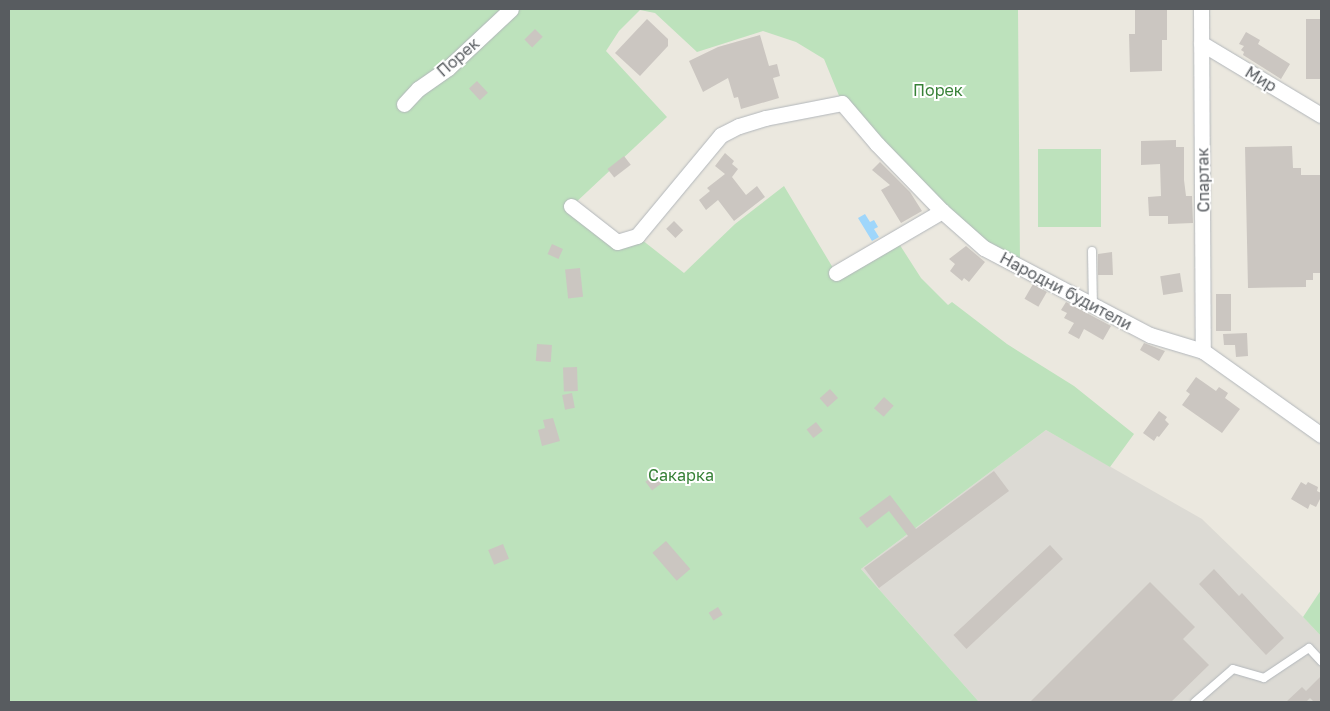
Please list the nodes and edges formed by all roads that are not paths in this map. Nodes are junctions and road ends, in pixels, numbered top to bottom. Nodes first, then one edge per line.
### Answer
1 (511, 9) edge
2 (1201, 9) edge
3 (1201, 44) junction
4 (404, 104) dead end
5 (1321, 115) edge
6 (572, 206) dead end
7 (942, 211) junction
8 (1092, 251) dead end
9 (836, 273) dead end
10 (1093, 306) junction
11 (1203, 351) junction
12 (1321, 435) edge
13 (1321, 661) edge
14 (1195, 702) edge

1 - 4 street, Порек
2 - 3 street, Спартак
3 - 5 street, Мир
3 - 11 street, Спартак
6 - 7 street, Народни будители
7 - 9 street
7 - 10 street, Народни будители
8 - 10 lane
10 - 11 street, Народни будители
11 - 12 street, Народни будители
13 - 14 lane

